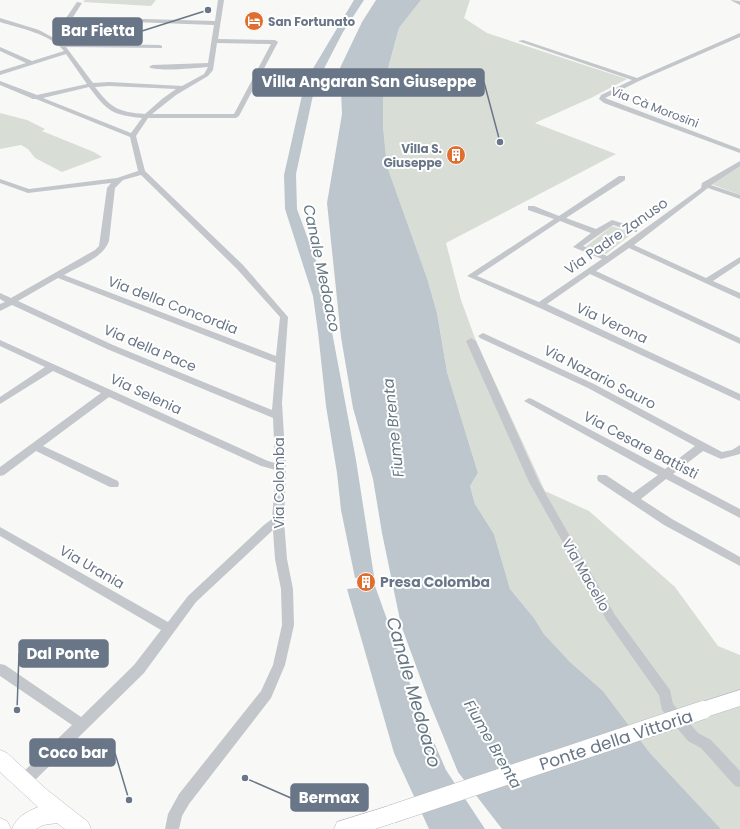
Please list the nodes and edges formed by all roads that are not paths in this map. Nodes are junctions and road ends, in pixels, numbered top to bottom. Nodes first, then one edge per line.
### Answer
1 (221, 0) edge
2 (734, 0) edge
3 (78, 3) dead end
4 (740, 3) edge
5 (0, 20) edge
6 (132, 20) junction
7 (218, 23) junction
8 (740, 35) edge
9 (215, 40) junction
10 (521, 41) dead end
11 (62, 45) junction
12 (108, 46) junction
13 (160, 47) dead end
14 (0, 49) edge
15 (67, 52) junction
16 (31, 63) junction
17 (210, 65) junction
18 (152, 67) dead end
19 (0, 74) edge
20 (637, 80) junction
21 (0, 83) edge
22 (90, 84) junction
23 (183, 88) junction
24 (34, 98) junction
25 (145, 116) junction
26 (133, 136) junction
27 (740, 150) edge
28 (740, 163) edge
29 (142, 172) junction
30 (622, 178) dead end
31 (117, 180) junction
32 (0, 181) edge
33 (705, 185) junction
34 (740, 197) edge
35 (531, 208) dead end
36 (560, 219) junction
37 (634, 230) dead end
38 (597, 232) junction
39 (628, 244) junction
40 (606, 258) junction
41 (739, 261) edge
42 (590, 271) junction
43 (57, 275) junction
44 (707, 281) junction
45 (0, 296) edge
46 (740, 296) edge
47 (12, 301) junction
48 (540, 305) junction
49 (0, 308) edge
50 (477, 339) joint
51 (740, 341) edge
52 (0, 343) edge
53 (280, 361) junction
54 (52, 367) junction
55 (109, 392) junction
56 (740, 398) edge
57 (0, 401) edge
58 (528, 401) dead end
59 (278, 416) junction
60 (35, 446) junction
61 (740, 448) edge
62 (698, 449) junction
63 (281, 468) junction
64 (0, 472) edge
65 (667, 474) junction
66 (602, 478) dead end
67 (114, 484) dead end
68 (633, 499) junction
69 (740, 514) edge
70 (278, 521) junction
71 (0, 531) edge
72 (740, 562) edge
73 (170, 629) junction
74 (0, 668) edge
75 (740, 698) edge
76 (82, 725) junction
77 (0, 759) edge
78 (24, 781) junction
79 (740, 781) edge
80 (59, 813) junction
81 (22, 829) edge
82 (81, 829) edge
83 (172, 829) edge
84 (344, 829) edge

1 - 7 street
2 - 4 street
3 - 6 street
5 - 11 street
6 - 7 street
6 - 12 street
7 - 9 street
8 - 20 street
9 - 17 street
9 - 25 street
10 - 20 street, Via Cà Morosini
11 - 12 street
11 - 15 street
12 - 13 street
14 - 16 street
15 - 16 street
15 - 22 street
16 - 19 street
17 - 18 street
17 - 23 street
20 - 27 street, Via Cà Morosini
21 - 24 street
22 - 23 street
22 - 24 street
22 - 25 street
23 - 25 street
24 - 26 street
25 - 26 street
26 - 29 street
28 - 33 street
29 - 31 street
29 - 53 street, Via Colomba
30 - 36 street
31 - 32 street
31 - 43 street
33 - 34 street
33 - 39 street, Via Padre Zanuso
35 - 36 street
36 - 38 street
36 - 48 street, Via Verona
37 - 38 street
38 - 40 street
39 - 40 street, Via Padre Zanuso
39 - 44 street
40 - 42 street, Via Padre Zanuso
41 - 44 street
42 - 48 street, Via Padre Zanuso
42 - 51 street
43 - 47 street
43 - 53 street, Via della Concordia
44 - 46 street
45 - 47 street, Via della Pace
47 - 49 street
47 - 59 street, Via della Pace
48 - 56 street, Via Verona
50 - 62 street, Via Nazario Sauro
50 - 79 street, Via Macello
52 - 54 street, Via Selenia
53 - 59 street, Via Colomba
54 - 55 street, Via Selenia
54 - 57 street
55 - 60 street
55 - 63 street, Via Selenia
58 - 65 street, Via Cesare Battisti
59 - 63 street, Via Colomba
60 - 64 street
60 - 67 street
61 - 62 street, Via Nazario Sauro
62 - 65 street
63 - 70 street, Via Colomba
65 - 68 street
65 - 69 street, Via Cesare Battisti
66 - 68 street
68 - 72 street
70 - 73 street
70 - 83 street, Via Colomba
71 - 73 street, Via Urania
73 - 76 street
74 - 76 street
75 - 84 main road, Ponte della Vittoria, bridge
76 - 78 street
77 - 78 main road
78 - 80 main road
80 - 81 main road
80 - 82 main road

